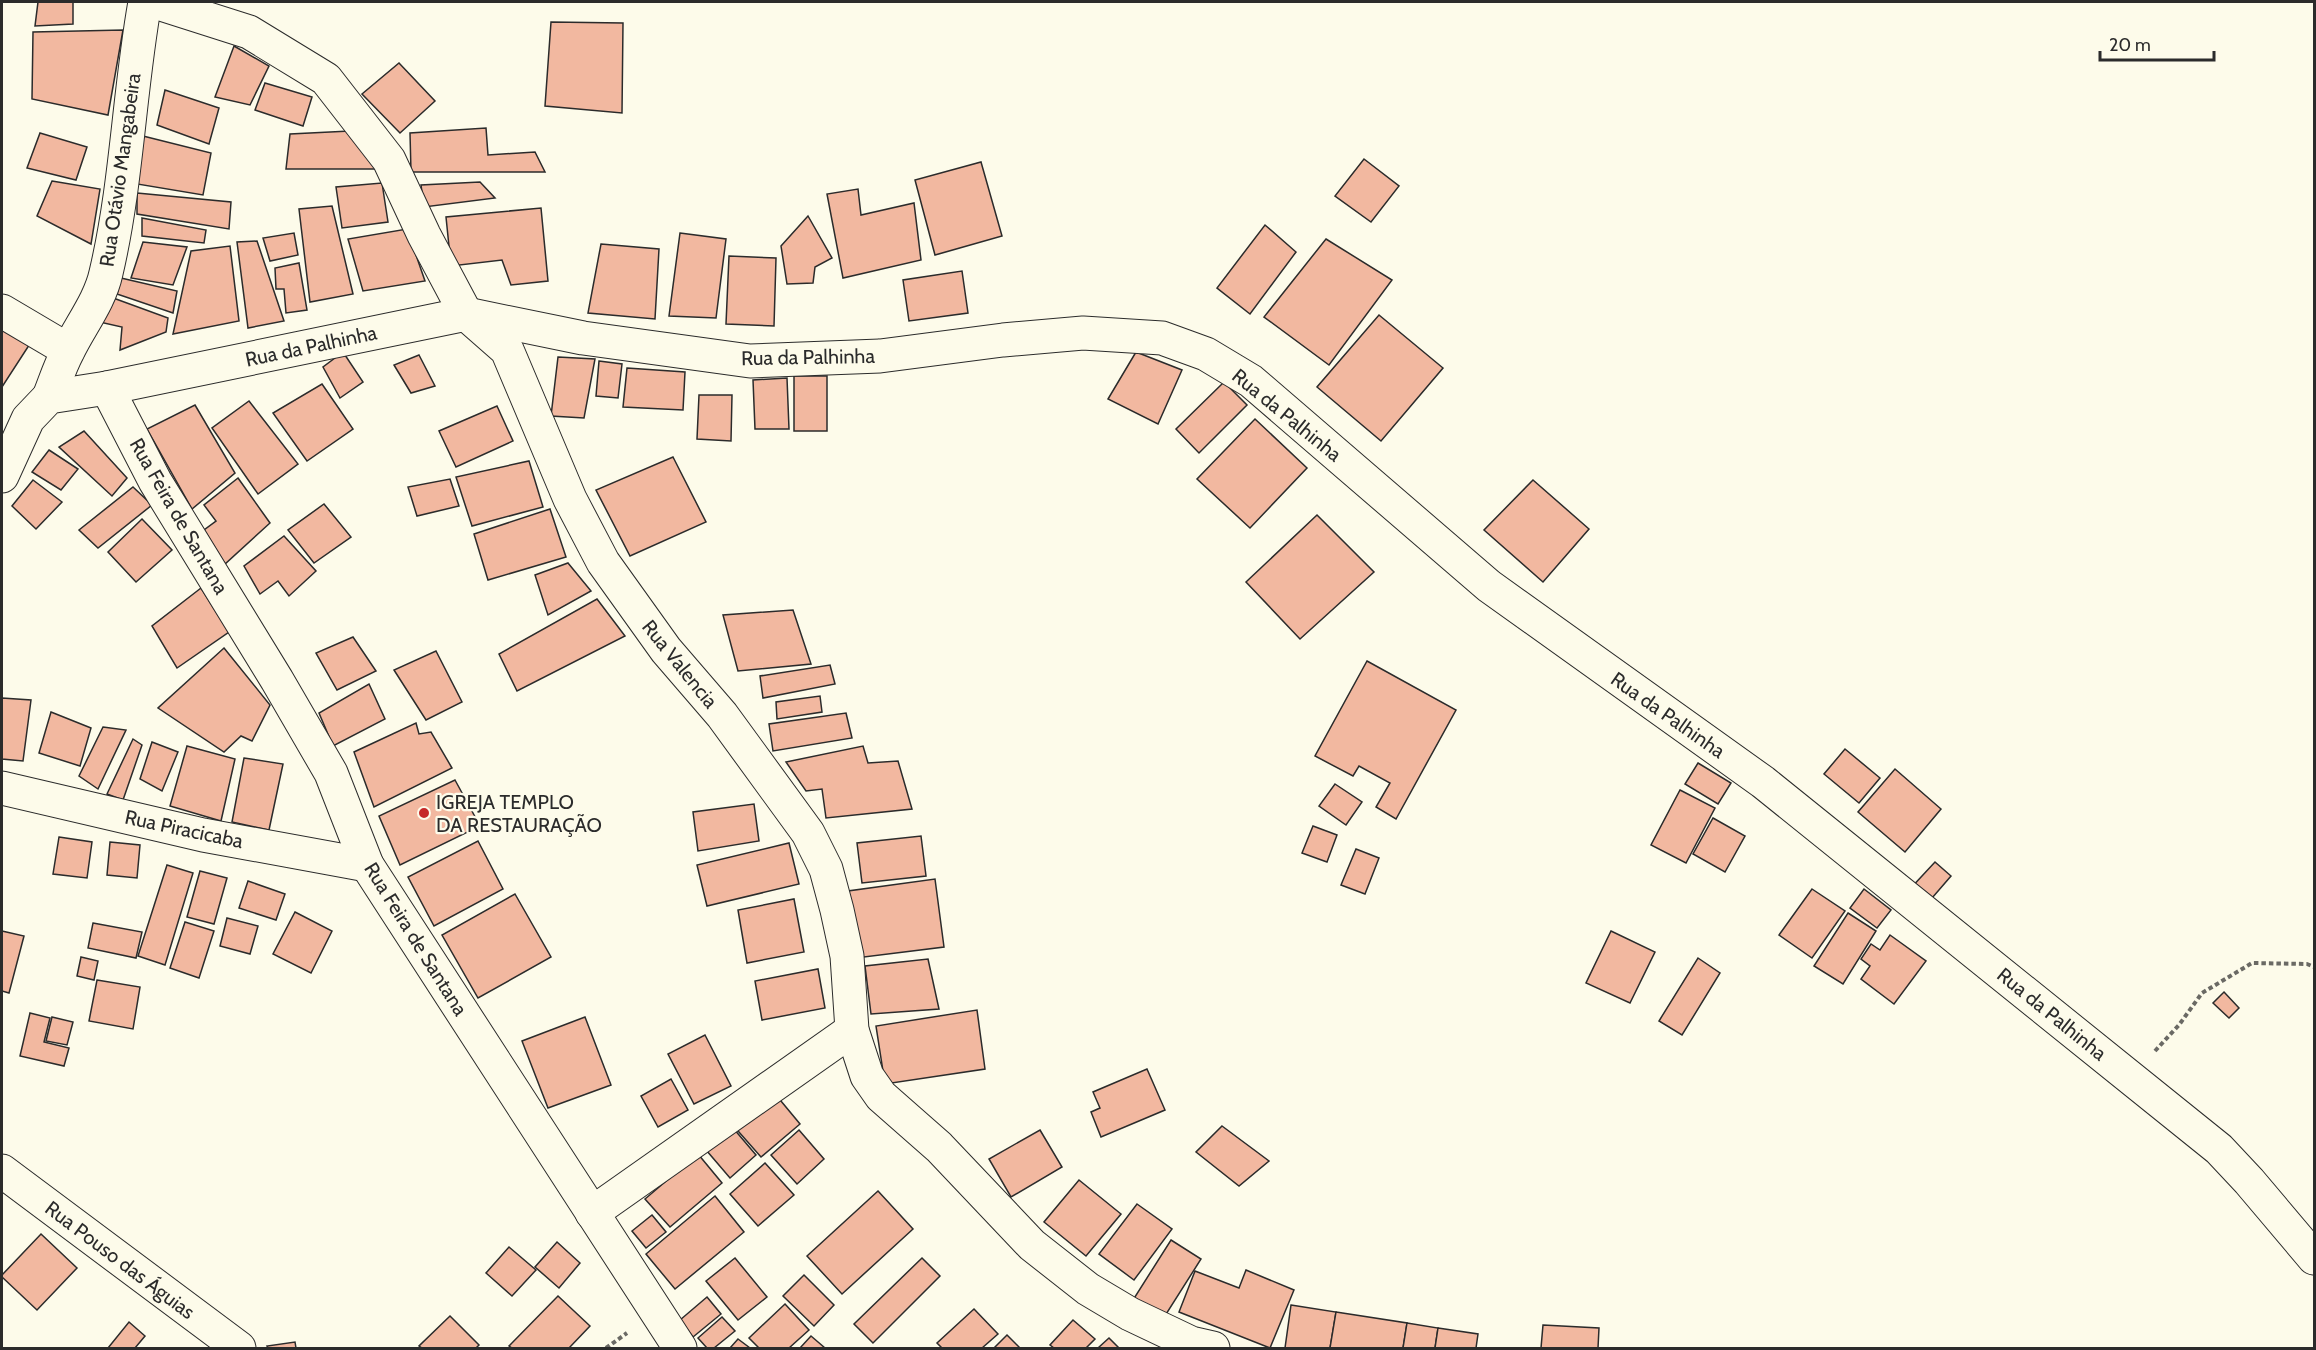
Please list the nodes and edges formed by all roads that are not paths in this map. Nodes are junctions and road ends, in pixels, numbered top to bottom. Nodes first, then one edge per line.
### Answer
1 (145, 2) edge
2 (155, 2) edge
3 (2, 311) edge
4 (466, 314) junction
5 (68, 350) junction
6 (107, 388) junction
7 (49, 398) junction
8 (2, 476) edge
9 (2, 788) edge
10 (367, 865) junction
11 (852, 1030) junction
12 (2, 1171) edge
13 (592, 1213) junction
14 (2314, 1258) edge
15 (238, 1348) edge
16 (680, 1348) edge
17 (1213, 1348) edge

1 - 5 street, Rua Otávio Mangabeira
2 - 4 street
3 - 5 street
4 - 6 street, Rua da Palhinha
4 - 11 street, Rua Valencia
4 - 14 street, Rua da Palhinha
5 - 7 street, Rua Otávio Mangabeira
6 - 7 street, Rua da Palhinha
6 - 10 street, Rua Feira de Santana
7 - 8 street
9 - 10 street, Rua Piracicaba
10 - 13 street, Rua Feira de Santana
11 - 13 street
11 - 17 street, Rua Valencia
12 - 15 street, Rua Pouso das Águias
13 - 16 street, Rua Feira de Santana

